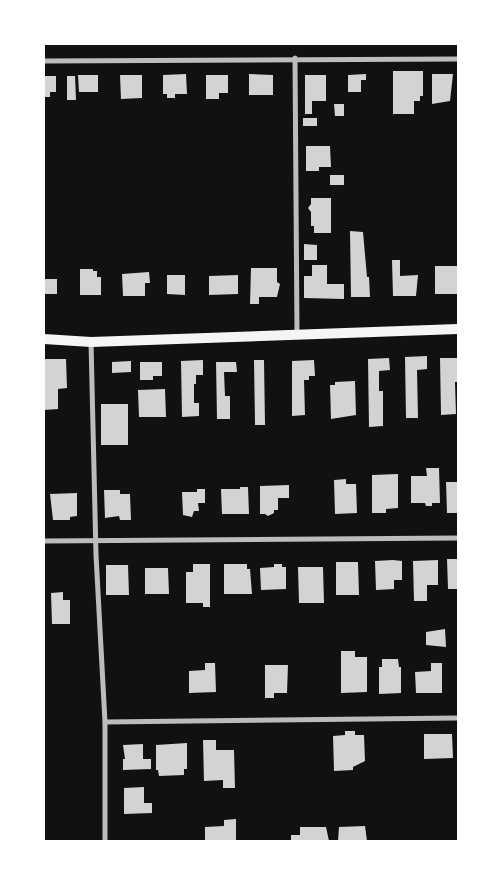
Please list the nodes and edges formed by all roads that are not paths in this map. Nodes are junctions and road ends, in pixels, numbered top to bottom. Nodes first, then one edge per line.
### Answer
1 (296, 58) junction
2 (458, 59) edge
3 (44, 62) edge
4 (458, 329) edge
5 (297, 335) junction
6 (44, 340) edge
7 (91, 342) junction
8 (458, 538) edge
9 (96, 540) junction
10 (44, 541) edge
11 (458, 718) edge
12 (105, 722) junction
13 (104, 841) edge

1 - 2 street
1 - 3 street
1 - 5 street
4 - 5 main road
5 - 7 main road
6 - 7 main road
7 - 9 street
8 - 9 street
9 - 10 street
9 - 12 street
11 - 12 street
12 - 13 street

